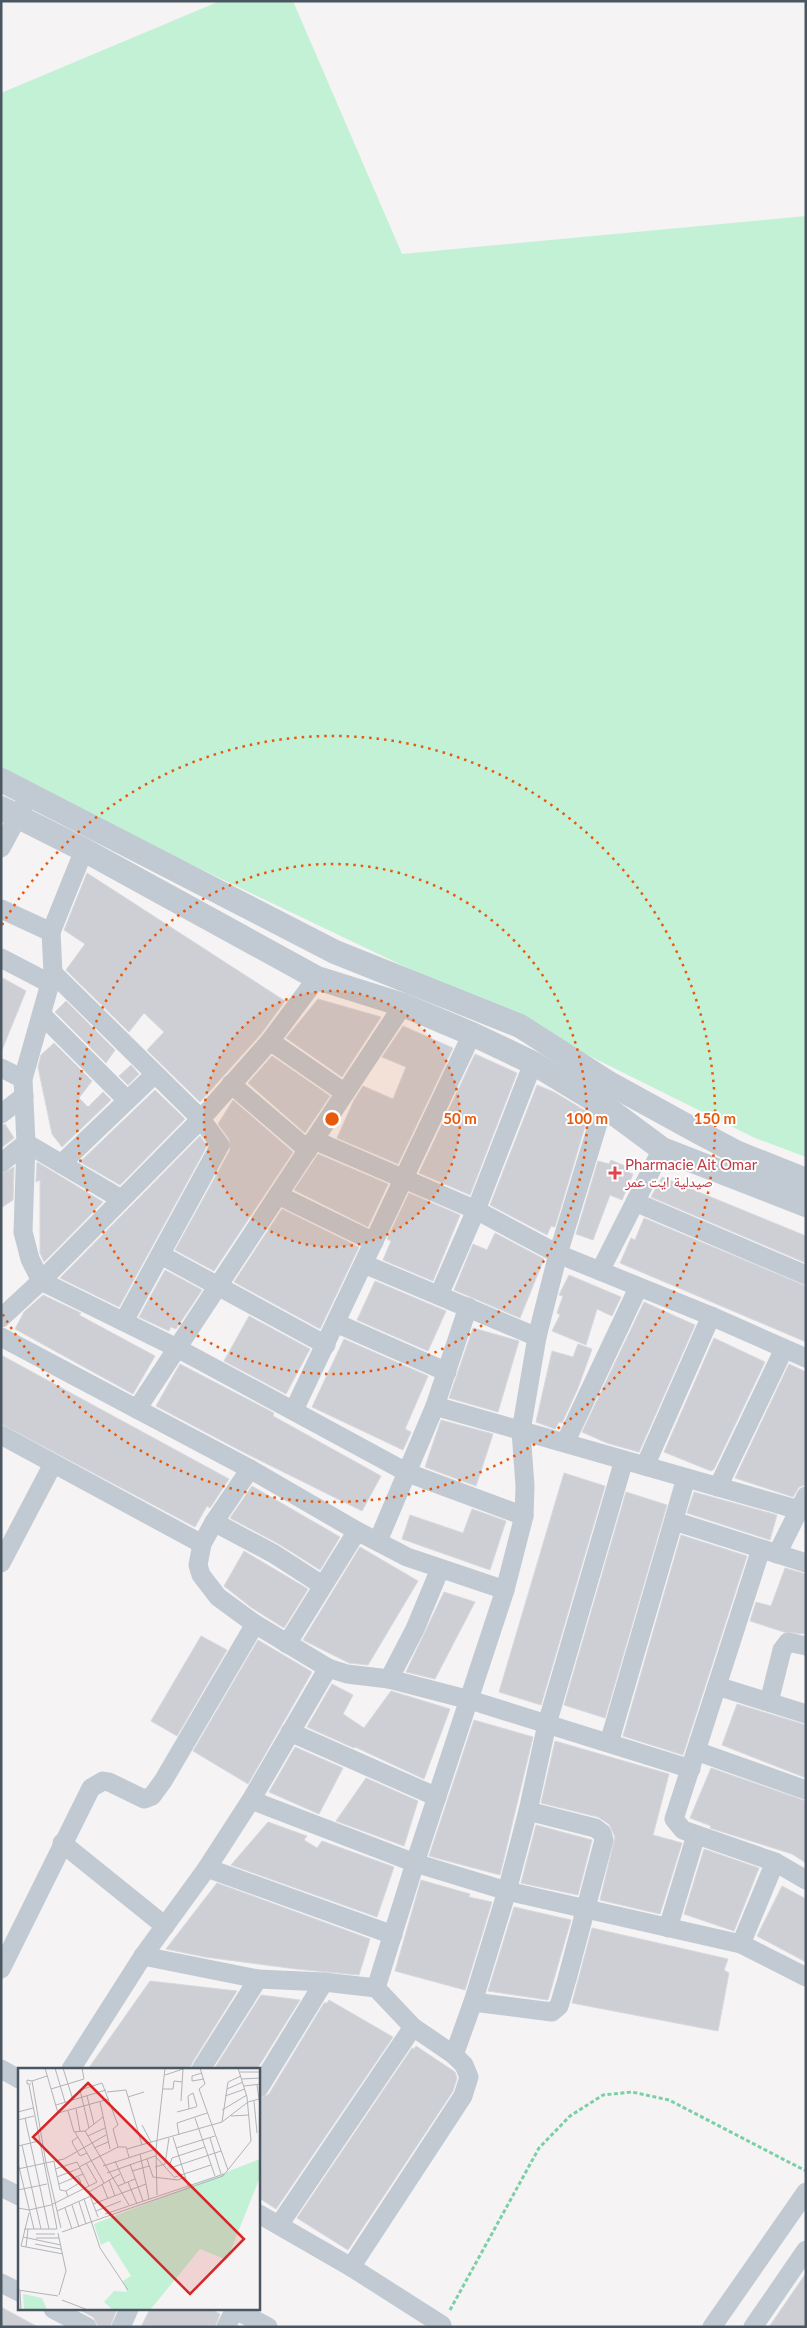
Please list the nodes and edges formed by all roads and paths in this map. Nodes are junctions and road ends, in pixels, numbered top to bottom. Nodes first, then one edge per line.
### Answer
1 (1, 780) edge
2 (30, 794) junction
3 (10, 812) edge
4 (1, 848) edge
5 (84, 850) junction
6 (1, 909) edge
7 (51, 932) junction
8 (1, 958) edge
9 (51, 978) junction
10 (317, 978) junction
11 (403, 1005) junction
12 (42, 1015) junction
13 (472, 1034) junction
14 (270, 1041) junction
15 (533, 1063) junction
16 (1, 1068) edge
17 (155, 1074) junction
18 (609, 1083) junction
19 (231, 1084) junction
20 (23, 1088) junction
21 (346, 1093) junction
22 (127, 1100) junction
23 (604, 1106) junction
24 (1, 1114) edge
25 (201, 1119) junction
26 (26, 1144) junction
27 (311, 1145) junction
28 (662, 1149) junction
29 (1, 1163) edge
30 (61, 1164) junction
31 (404, 1178) junction
32 (806, 1180) edge
33 (278, 1195) junction
34 (121, 1198) junction
35 (634, 1202) junction
36 (806, 1205) edge
37 (476, 1210) junction
38 (374, 1242) junction
39 (558, 1254) junction
40 (161, 1255) junction
41 (364, 1264) junction
42 (600, 1271) junction
43 (806, 1275) edge
44 (41, 1281) junction
45 (218, 1287) junction
46 (638, 1288) junction
47 (439, 1295) junction
48 (468, 1308) junction
49 (711, 1316) junction
50 (1, 1318) edge
51 (124, 1321) junction
52 (336, 1323) junction
53 (538, 1337) junction
54 (1, 1338) edge
55 (326, 1345) junction
56 (177, 1348) junction
57 (784, 1349) junction
58 (806, 1358) edge
59 (447, 1372) junction
60 (435, 1406) junction
61 (137, 1409) junction
62 (294, 1410) junction
63 (520, 1431) junction
64 (1, 1435) edge
65 (565, 1443) junction
66 (624, 1460) junction
67 (53, 1464) junction
68 (645, 1466) junction
69 (250, 1469) junction
70 (408, 1473) junction
71 (686, 1478) junction
72 (718, 1487) junction
73 (802, 1503) edge
74 (524, 1516) junction
75 (674, 1521) junction
76 (214, 1522) junction
77 (357, 1531) junction
78 (378, 1542) junction
79 (202, 1544) junction
80 (769, 1551) junction
81 (1, 1562) edge
82 (806, 1563) edge
83 (440, 1569) junction
84 (322, 1585) junction
85 (505, 1590) junction
86 (255, 1624) junction
87 (287, 1644) junction
88 (806, 1646) edge
89 (328, 1668) junction
90 (389, 1679) junction
91 (717, 1686) junction
92 (470, 1700) junction
93 (768, 1702) junction
94 (806, 1714) edge
95 (548, 1724) junction
96 (290, 1732) junction
97 (609, 1743) junction
98 (693, 1760) junction
99 (806, 1790) edge
100 (437, 1797) junction
101 (250, 1800) junction
102 (528, 1811) junction
103 (696, 1835) junction
104 (62, 1842) junction
105 (775, 1862) junction
106 (415, 1863) junction
107 (207, 1868) junction
108 (806, 1880) edge
109 (507, 1891) junction
110 (586, 1910) junction
111 (165, 1926) junction
112 (668, 1928) junction
113 (393, 1935) junction
114 (741, 1944) junction
115 (142, 1956) junction
116 (1, 1969) edge
117 (806, 1977) edge
118 (258, 1979) junction
119 (324, 1982) junction
120 (376, 1988) junction
121 (473, 2002) junction
122 (413, 2027) junction
123 (454, 2055) junction
124 (72, 2068) edge
125 (202, 2068) edge
126 (1, 2069) edge
127 (18, 2078) edge
128 (260, 2086) edge
129 (806, 2170) edge
130 (1, 2187) edge
131 (806, 2192) edge
132 (18, 2196) edge
133 (260, 2215) edge
134 (279, 2225) junction
135 (803, 2261) edge
136 (350, 2268) junction
137 (1, 2283) edge
138 (18, 2292) edge
139 (55, 2310) edge
140 (129, 2310) edge
141 (234, 2310) edge
142 (237, 2310) edge
143 (441, 2326) edge
144 (87, 2327) edge
145 (121, 2327) edge
146 (226, 2327) edge
147 (268, 2327) edge
148 (712, 2327) edge
149 (753, 2327) edge

1 - 2 street
2 - 3 street
2 - 18 street
3 - 4 street
3 - 5 street
5 - 7 street
5 - 10 street
6 - 7 street
7 - 9 street
8 - 9 street
9 - 12 street
9 - 17 street
10 - 11 street
10 - 14 street
11 - 13 street
11 - 21 street
12 - 20 street
12 - 22 street
13 - 15 street
13 - 31 street
14 - 19 street
14 - 21 street
15 - 23 street
15 - 37 street
16 - 20 street
17 - 22 street
17 - 25 street
18 - 23 street
18 - 32 street
19 - 25 street
19 - 27 street
20 - 24 street
20 - 26 street
21 - 27 street
22 - 30 street
23 - 28 street
23 - 39 street
25 - 34 street
25 - 40 street
26 - 29 street
26 - 30 street
26 - 44 street
27 - 31 street
27 - 33 street
28 - 35 street
28 - 36 street
30 - 34 street
31 - 37 street
31 - 38 street
33 - 38 street
33 - 45 street
34 - 44 street
35 - 42 street
35 - 43 street
37 - 39 street
37 - 47 street
38 - 41 street
39 - 42 street
39 - 53 street
40 - 45 street
40 - 51 street
41 - 47 street
41 - 52 street
42 - 46 street
44 - 50 street
44 - 51 street
45 - 55 street
45 - 56 street
46 - 49 street
46 - 65 street
47 - 48 street
48 - 53 street
48 - 59 street
49 - 57 street
49 - 68 street
51 - 56 street
52 - 55 street
52 - 59 street
53 - 63 street
54 - 61 street
55 - 62 street
56 - 61 street
56 - 62 street
57 - 58 street
57 - 72 street
59 - 60 street
60 - 63 street
60 - 70 street
61 - 69 street
62 - 70 street
63 - 65 street
63 - 74 street
64 - 67 street
65 - 66 street
66 - 68 street
66 - 95 street
67 - 79 street
67 - 81 street
68 - 71 street
69 - 76 street
69 - 77 street
70 - 74 street
70 - 78 street
71 - 72 street
71 - 75 street
72 - 73 street
73 - 80 street
74 - 85 street
75 - 80 street
75 - 97 street
76 - 79 street
76 - 84 street
77 - 78 street
77 - 84 street
78 - 83 street
79 - 86 street
80 - 82 street
80 - 91 street
83 - 85 street
83 - 90 street
84 - 87 street
85 - 92 street
86 - 87 street
86 - 104 street
87 - 89 street
88 - 93 street
89 - 90 street
89 - 96 street
90 - 92 street
91 - 93 street
91 - 98 street
92 - 95 street
92 - 100 street
93 - 94 street
95 - 97 street
95 - 102 street
96 - 100 street
96 - 101 street
97 - 98 street
98 - 99 street
98 - 103 street
100 - 106 street
101 - 106 street
101 - 107 street
102 - 109 street
102 - 110 street
103 - 105 street
103 - 112 street
104 - 111 street
104 - 116 street
105 - 108 street
105 - 114 street
106 - 109 street
106 - 113 street
107 - 111 street
107 - 113 street
109 - 110 street
109 - 121 street
110 - 112 street
110 - 121 street
111 - 115 street
112 - 114 street
113 - 120 street
114 - 117 street
115 - 118 street
115 - 124 street
118 - 119 street
118 - 125 street
119 - 120 street
119 - 128 street
120 - 122 street
121 - 123 street
122 - 123 street
122 - 134 street
123 - 136 street
126 - 127 street
129 - 143 path
130 - 132 street
131 - 148 street
133 - 134 street
134 - 136 street
135 - 149 street
136 - 143 street
137 - 138 street
139 - 144 street
140 - 145 street
141 - 146 street
142 - 147 street

